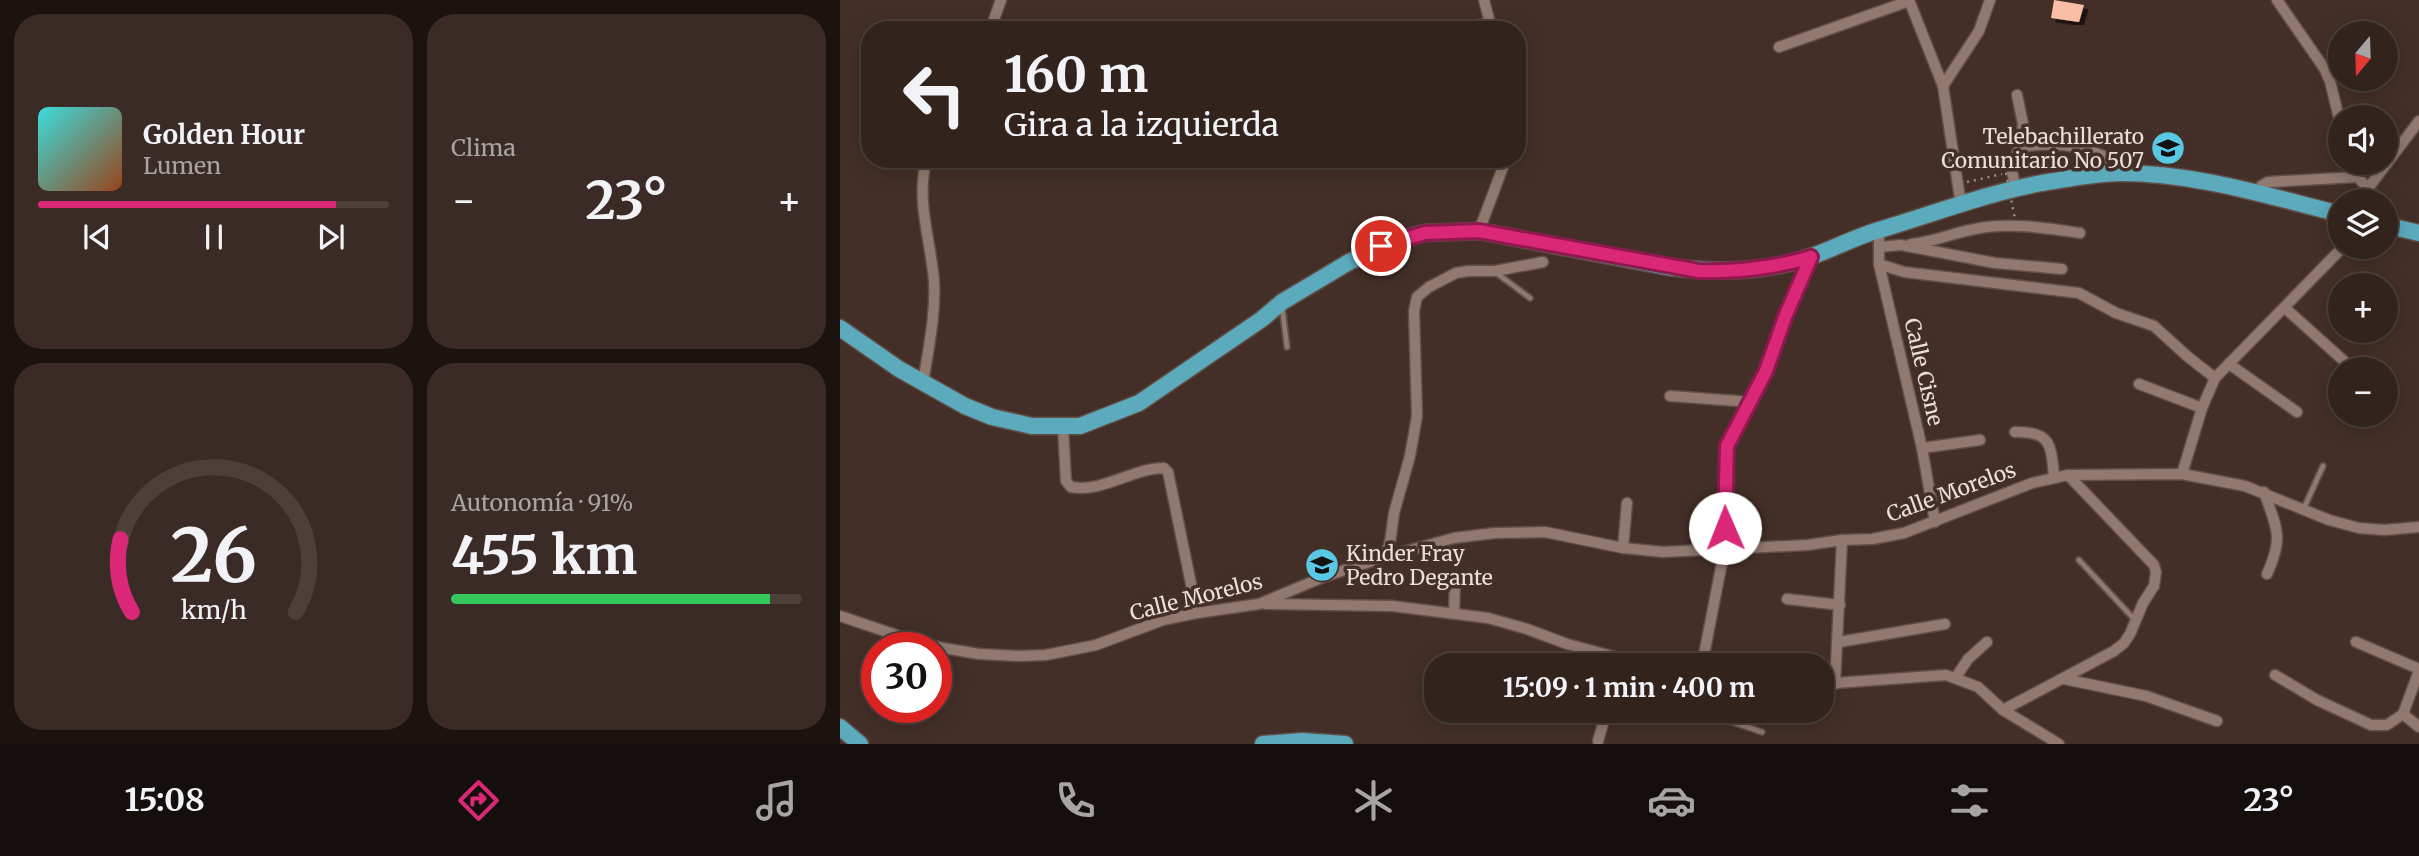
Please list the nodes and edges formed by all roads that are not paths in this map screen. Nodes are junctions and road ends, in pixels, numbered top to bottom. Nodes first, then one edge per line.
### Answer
1 (1001, 0) edge
2 (1484, 0) edge
3 (1909, 0) edge
4 (1990, 0) edge
5 (2277, 0) edge
6 (993, 21) edge
7 (1489, 21) edge
8 (1779, 47) dead end
9 (1943, 86) junction
10 (2017, 95) dead end
11 (2336, 105) edge
12 (2419, 121) edge
13 (2020, 147) junction
14 (925, 168) edge
15 (1503, 168) edge
16 (2141, 174) junction
17 (2357, 177) joint
18 (2369, 187) joint
19 (2016, 189) junction
20 (2259, 194) junction
21 (1961, 205) junction
22 (2328, 211) edge
23 (2398, 226) edge
24 (1879, 230) junction
25 (1479, 231) junction
26 (2080, 233) dead end
27 (2419, 233) edge
28 (1901, 245) junction
29 (1879, 247) junction
30 (1811, 257) junction
31 (2332, 259) edge
32 (1543, 262) dead end
33 (1878, 264) junction
34 (2062, 269) dead end
35 (1495, 271) junction
36 (1530, 298) dead end
37 (1282, 302) junction
38 (2285, 308) junction
39 (840, 328) edge
40 (1287, 347) dead end
41 (2340, 357) edge
42 (2229, 364) junction
43 (2215, 378) junction
44 (923, 383) junction
45 (2139, 384) dead end
46 (1670, 396) dead end
47 (1751, 402) junction
48 (2202, 408) junction
49 (2297, 412) dead end
50 (1063, 427) junction
51 (2015, 432) dead end
52 (1980, 440) dead end
53 (1922, 447) junction
54 (2323, 466) dead end
55 (2182, 474) junction
56 (2068, 475) junction
57 (2054, 476) junction
58 (2264, 492) junction
59 (1627, 503) dead end
60 (2304, 508) junction
61 (1935, 522) junction
62 (2419, 527) edge
63 (1842, 540) junction
64 (1726, 547) junction
65 (1623, 548) junction
66 (1385, 557) junction
67 (2079, 560) dead end
68 (2267, 574) dead end
69 (1454, 581) dead end
70 (1787, 599) dead end
71 (1259, 604) junction
72 (1840, 605) junction
73 (1197, 612) junction
74 (1454, 614) junction
75 (840, 616) edge
76 (2135, 621) junction
77 (1945, 624) dead end
78 (1839, 642) junction
79 (1987, 642) dead end
80 (2356, 642) dead end
81 (1594, 653) edge
82 (1704, 653) edge
83 (2419, 670) edge
84 (2275, 676) dead end
85 (1956, 677) junction
86 (2064, 679) junction
87 (1835, 684) joint
88 (2003, 710) junction
89 (2403, 714) junction
90 (2217, 721) dead end
91 (1603, 723) edge
92 (1735, 723) edge
93 (840, 727) edge
94 (2419, 727) edge
95 (1762, 732) dead end
96 (1598, 741) dead end
97 (860, 744) edge
98 (1262, 744) edge
99 (1345, 744) edge
100 (2059, 744) edge

1 - 6 street
2 - 7 street
3 - 8 street
3 - 9 street
4 - 9 street
5 - 11 street
9 - 21 street
10 - 13 street
12 - 18 street
13 - 16 street
13 - 19 street
14 - 44 street
15 - 25 street
16 - 19 main road
16 - 20 main road
17 - 18 street
17 - 20 street
19 - 21 main road
20 - 22 main road
21 - 24 main road
23 - 27 main road
24 - 29 street, Calle Cisne
24 - 30 main road
25 - 30 main road
25 - 37 main road
26 - 28 street
28 - 29 street
28 - 34 street
29 - 33 street, Calle Cisne
30 - 47 street
31 - 38 street
32 - 35 street
33 - 43 street
33 - 53 street, Calle Cisne
35 - 36 lane
35 - 66 street
37 - 40 lane
37 - 50 main road
38 - 41 street
38 - 42 street
39 - 44 main road
42 - 43 street
42 - 49 street
43 - 48 street
44 - 50 main road
45 - 48 street
46 - 47 street
47 - 64 street
48 - 55 street
50 - 73 street
51 - 57 street
52 - 53 street
53 - 61 street, Calle Cisne
54 - 60 lane
55 - 56 street, Calle Morelos
55 - 58 street, Calle Morelos
56 - 57 street, Calle Morelos
56 - 76 street
57 - 61 street, Calle Morelos
58 - 60 street, Calle Morelos
58 - 68 street
59 - 65 street
60 - 62 street, Calle Morelos
61 - 63 street, Calle Morelos
63 - 64 street, Calle Morelos
63 - 72 street
64 - 65 street, Calle Morelos
64 - 82 street
65 - 66 street, Calle Morelos
66 - 71 street, Calle Morelos
67 - 76 lane
69 - 74 street
70 - 72 street
71 - 73 street, Calle Morelos
71 - 74 street
72 - 78 street
73 - 75 street, Calle Morelos
74 - 81 street
76 - 86 street
77 - 78 street
78 - 87 street
79 - 85 street
80 - 83 street
83 - 89 street
84 - 89 street
85 - 87 street
85 - 88 street
86 - 88 street
86 - 90 street
88 - 100 street
89 - 94 street
91 - 96 street
92 - 95 lane
93 - 97 main road
98 - 99 main road

